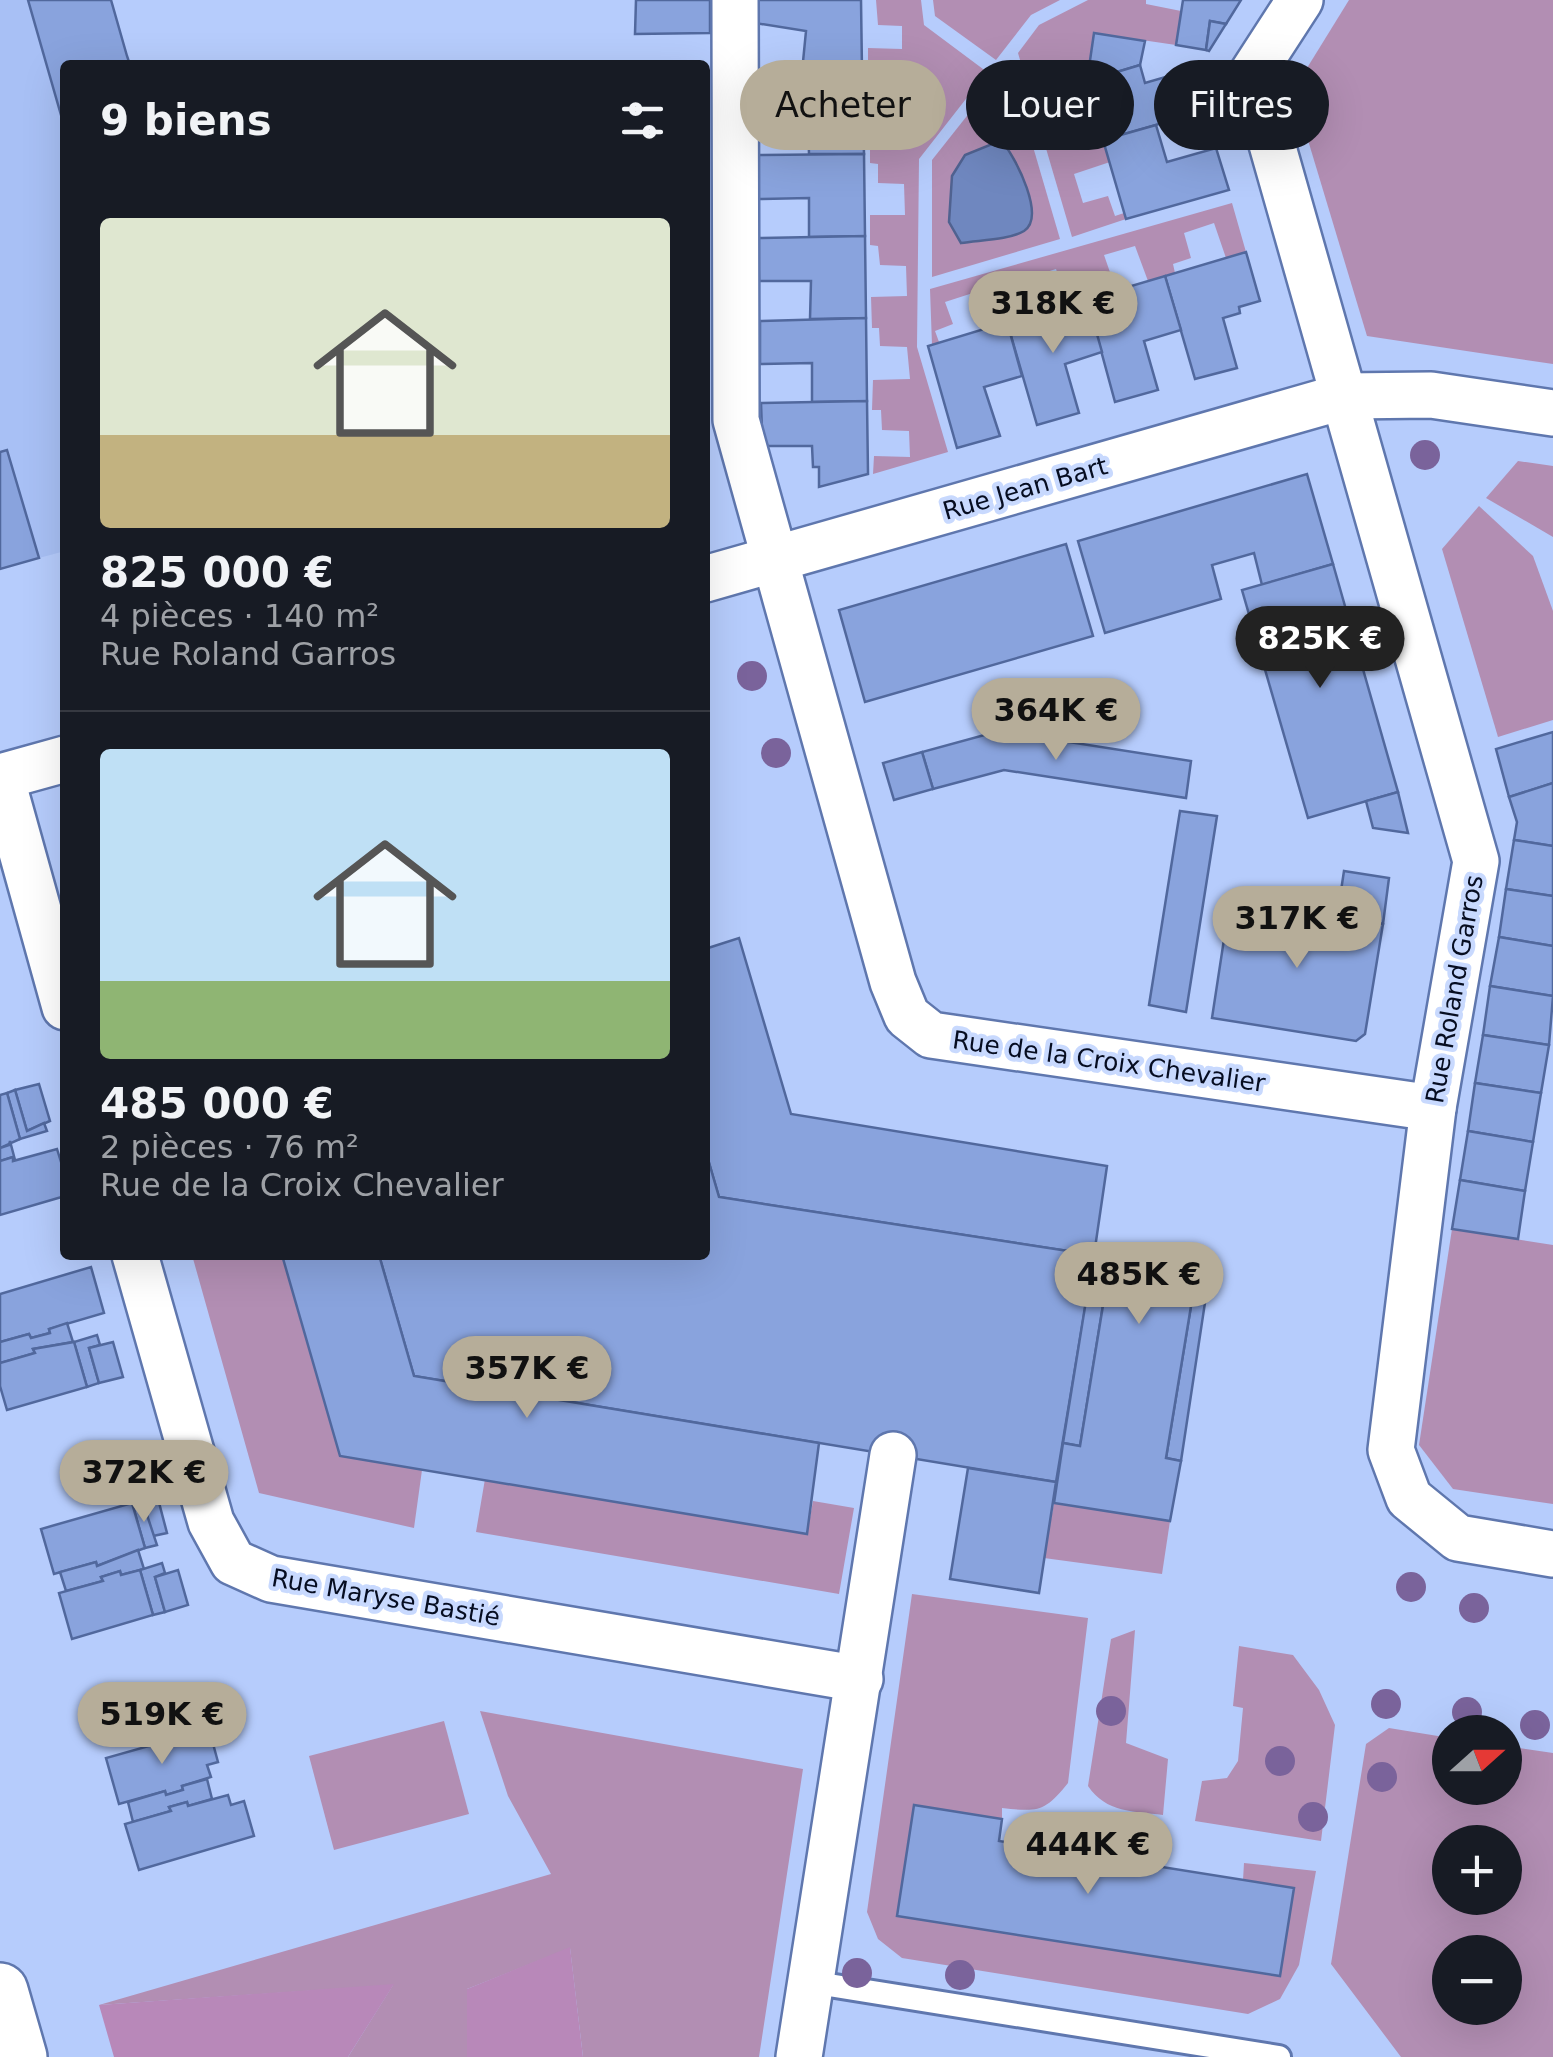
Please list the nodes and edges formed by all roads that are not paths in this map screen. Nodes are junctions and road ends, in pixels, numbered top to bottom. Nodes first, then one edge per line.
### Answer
1 (735, 0) edge
2 (1300, 0) edge
3 (1344, 396) junction
4 (1553, 413) edge
5 (774, 559) junction
6 (710, 577) edge
7 (60, 760) edge
8 (0, 777) edge
9 (60, 988) edge
10 (1433, 1108) junction
11 (136, 1260) edge
12 (893, 1455) dead end
13 (1553, 1554) edge
14 (860, 1679) junction
15 (810, 1982) junction
16 (0, 1990) edge
17 (19, 2057) edge
18 (799, 2057) edge
19 (1279, 2057) edge

1 - 5 street, Rue de la Croix Chevalier
2 - 3 street, Rue Roland Garros
3 - 4 street, Rue Jean Bart
3 - 5 street, Rue Jean Bart
3 - 10 street, Rue Roland Garros
5 - 6 street, Rue Jean Bart
5 - 10 street, Rue de la Croix Chevalier
7 - 8 street
8 - 9 street
10 - 13 street, Rue Roland Garros
11 - 14 street, Rue Maryse Bastié
12 - 14 street
14 - 15 street
15 - 18 street
15 - 19 lane
16 - 17 street

